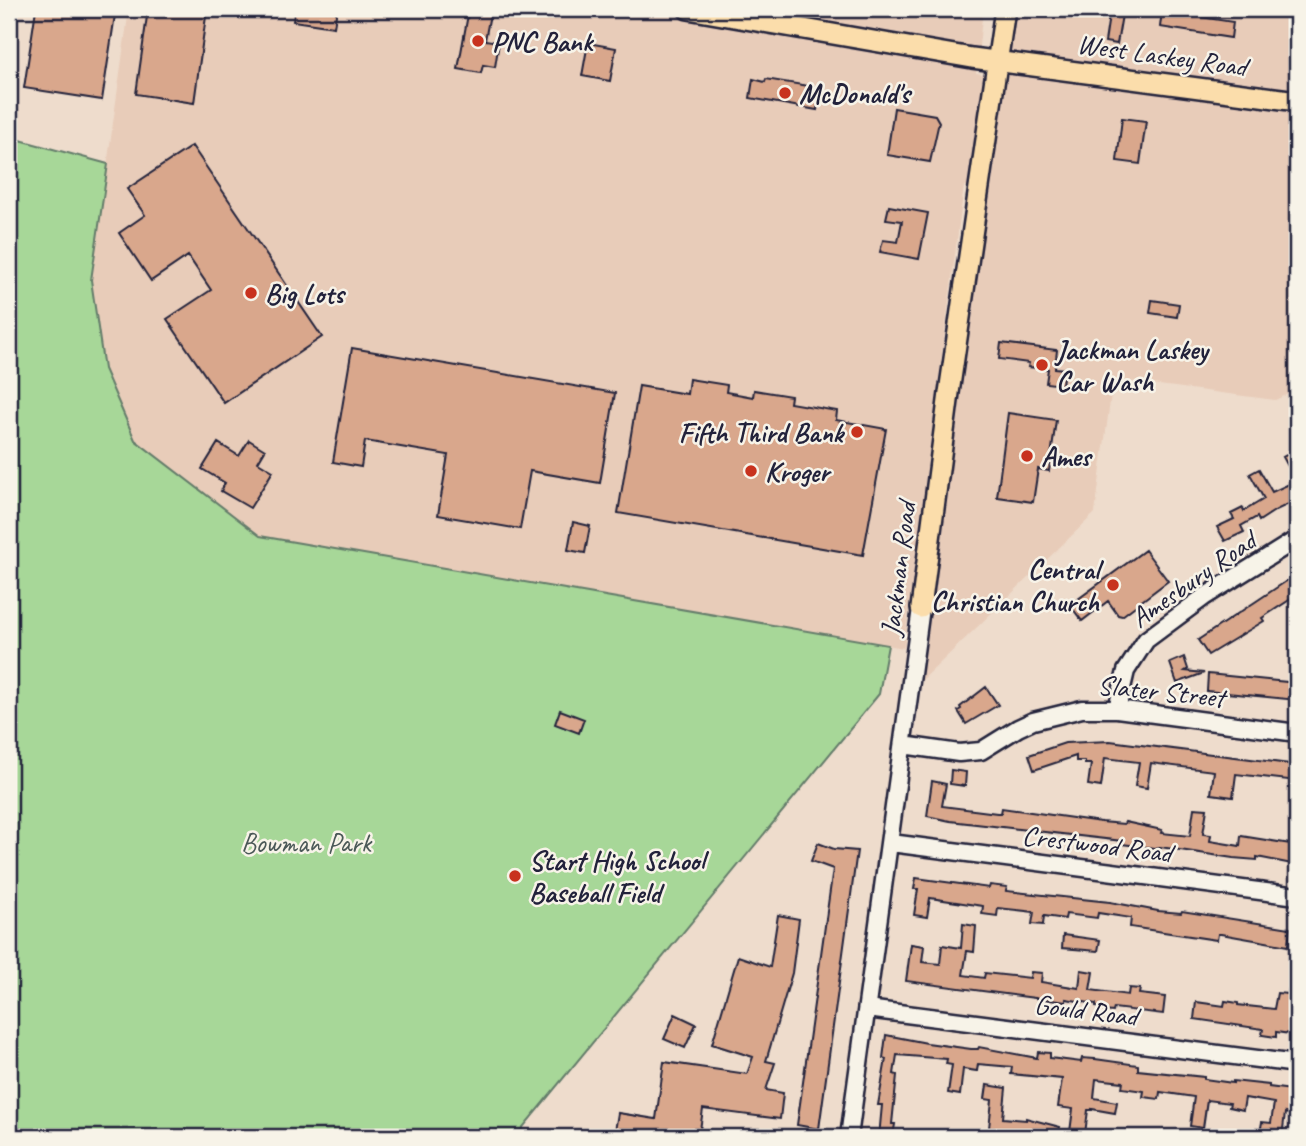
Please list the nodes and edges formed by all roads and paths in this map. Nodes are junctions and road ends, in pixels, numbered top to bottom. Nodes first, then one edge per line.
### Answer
1 (688, 9) edge
2 (1005, 9) edge
3 (998, 62) junction
4 (1297, 101) edge
5 (1297, 539) edge
6 (921, 608) joint
7 (1117, 709) junction
8 (1297, 733) edge
9 (904, 745) junction
10 (891, 843) junction
11 (1297, 896) edge
12 (867, 1009) junction
13 (1297, 1064) edge
14 (849, 1137) edge

1 - 3 main road, West Laskey Road
2 - 3 main road, Jackman Road
3 - 4 main road, West Laskey Road
3 - 6 main road, Jackman Road
5 - 7 street, Amesbury Road
6 - 9 street, Jackman Road
7 - 8 street, Slater Street
7 - 9 street, Slater Street
9 - 10 street, Jackman Road
10 - 11 street, Crestwood Road
10 - 12 street, Jackman Road
12 - 13 street, Gould Road
12 - 14 street, Jackman Road

